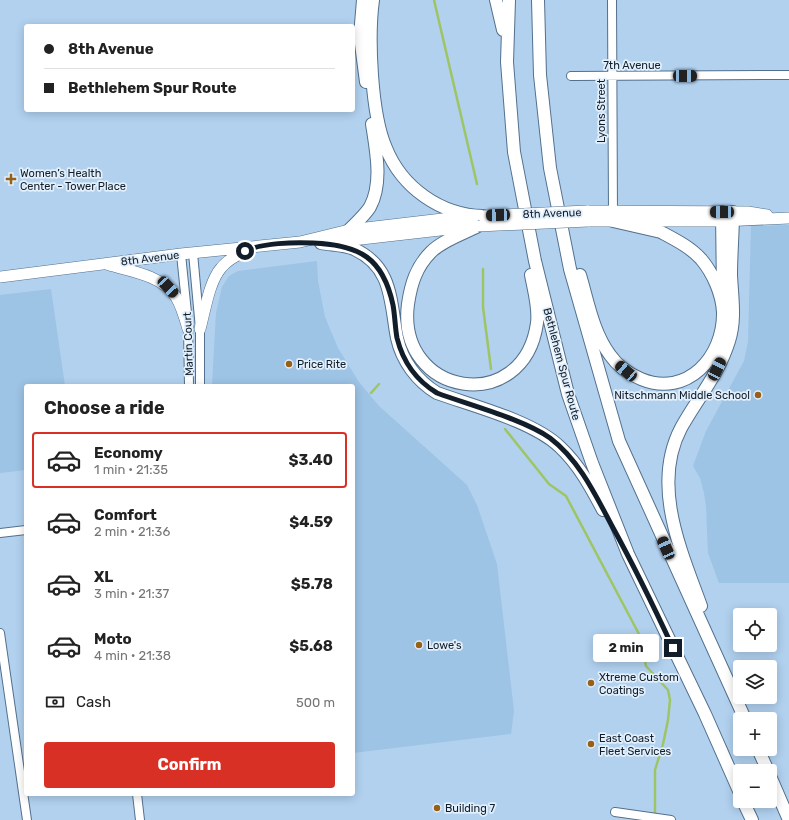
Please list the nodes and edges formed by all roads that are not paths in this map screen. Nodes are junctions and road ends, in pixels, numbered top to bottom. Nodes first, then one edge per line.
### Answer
1 (363, 0) edge
2 (373, 0) edge
3 (496, 0) edge
4 (509, 0) edge
5 (538, 0) edge
6 (612, 0) edge
7 (507, 62) junction
8 (571, 76) dead end
9 (611, 76) junction
10 (789, 76) edge
11 (550, 168) junction
12 (520, 193) junction
13 (613, 216) junction
14 (727, 216) junction
15 (785, 218) edge
16 (480, 221) junction
17 (336, 239) junction
18 (252, 248) junction
19 (193, 253) junction
20 (181, 254) junction
21 (105, 264) junction
22 (0, 277) edge
23 (723, 310) junction
24 (188, 329) junction
25 (200, 329) junction
26 (189, 384) edge
27 (200, 384) edge
28 (24, 530) edge
29 (0, 533) edge
30 (628, 554) junction
31 (0, 632) edge
32 (727, 678) junction
33 (742, 712) edge
34 (733, 778) edge
35 (777, 792) edge
36 (137, 796) edge
37 (746, 808) edge
38 (615, 812) dead end
39 (27, 820) edge
40 (140, 820) edge
41 (671, 820) edge
42 (752, 820) edge
43 (789, 820) edge

1 - 17 highway
2 - 16 highway
3 - 7 highway
4 - 7 highway, Bethlehem Spur Route
5 - 11 highway
6 - 9 street, Lyons Street
7 - 12 highway, Bethlehem Spur Route
8 - 9 street, 7th Avenue
9 - 10 street, 7th Avenue
9 - 13 street, Lyons Street
11 - 23 highway
11 - 32 highway
12 - 16 highway
12 - 30 highway, Bethlehem Spur Route
13 - 14 main road, 8th Avenue
13 - 16 main road, 8th Avenue, bridge
13 - 23 highway
14 - 15 main road, 8th Avenue
14 - 23 highway
14 - 32 highway
16 - 17 main road, 8th Avenue
17 - 18 main road, 8th Avenue
17 - 30 highway
18 - 19 main road, 8th Avenue
18 - 25 main road
19 - 20 main road, 8th Avenue
19 - 25 street, Martin Court
20 - 21 main road, 8th Avenue
20 - 24 street, Martin Court
21 - 22 main road, 8th Avenue
21 - 24 main road
24 - 26 street, Martin Court
25 - 27 street, Martin Court
28 - 29 street
30 - 34 highway, Bethlehem Spur Route
31 - 39 street
32 - 33 highway
35 - 43 highway
36 - 40 street
37 - 42 highway
38 - 41 street

